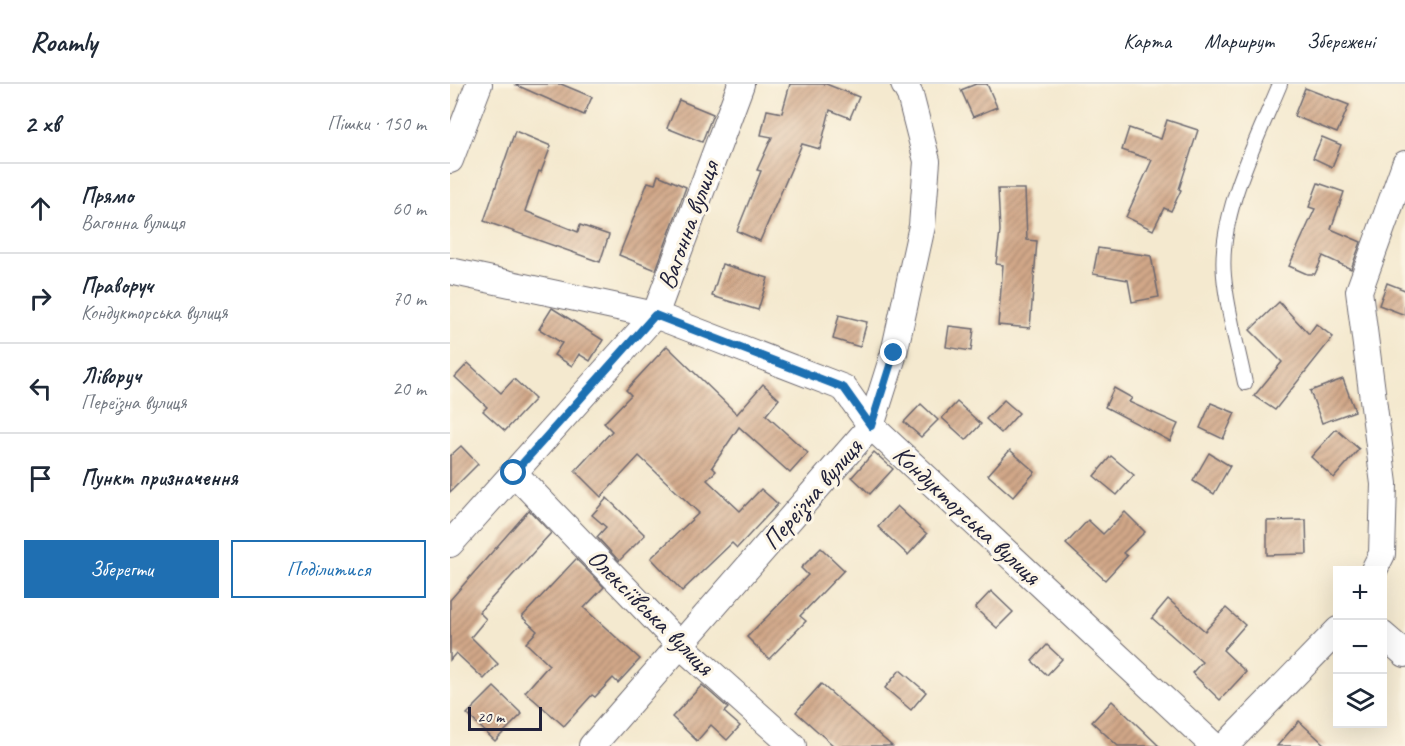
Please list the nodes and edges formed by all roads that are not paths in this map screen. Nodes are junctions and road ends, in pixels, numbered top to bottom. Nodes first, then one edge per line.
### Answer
1 (479, 84) edge
2 (741, 84) edge
3 (904, 84) edge
4 (1280, 84) edge
5 (450, 160) edge
6 (1405, 164) edge
7 (450, 271) edge
8 (655, 315) junction
9 (1245, 383) dead end
10 (871, 426) junction
11 (514, 473) junction
12 (1395, 484) edge
13 (450, 544) edge
14 (1376, 566) edge
15 (1333, 635) edge
16 (1387, 638) edge
17 (679, 644) junction
18 (1405, 654) edge
19 (592, 746) edge
20 (793, 746) edge
21 (1214, 746) edge
22 (1225, 746) edge

1 - 5 street
2 - 8 street, Вагонна вулиця
3 - 10 street, Переїзна вулиця
4 - 9 lane
6 - 12 street
7 - 8 street, Кондукторська вулиця
8 - 10 street, Кондукторська вулиця
8 - 11 street, Вагонна вулиця
10 - 17 street, Переїзна вулиця
10 - 21 street, Кондукторська вулиця
11 - 13 street, Вагонна вулиця
11 - 17 street, Олексіївська вулиця
12 - 14 street
15 - 22 street
16 - 18 street
17 - 19 street, Переїзна вулиця
17 - 20 street, Олексіївська вулиця

